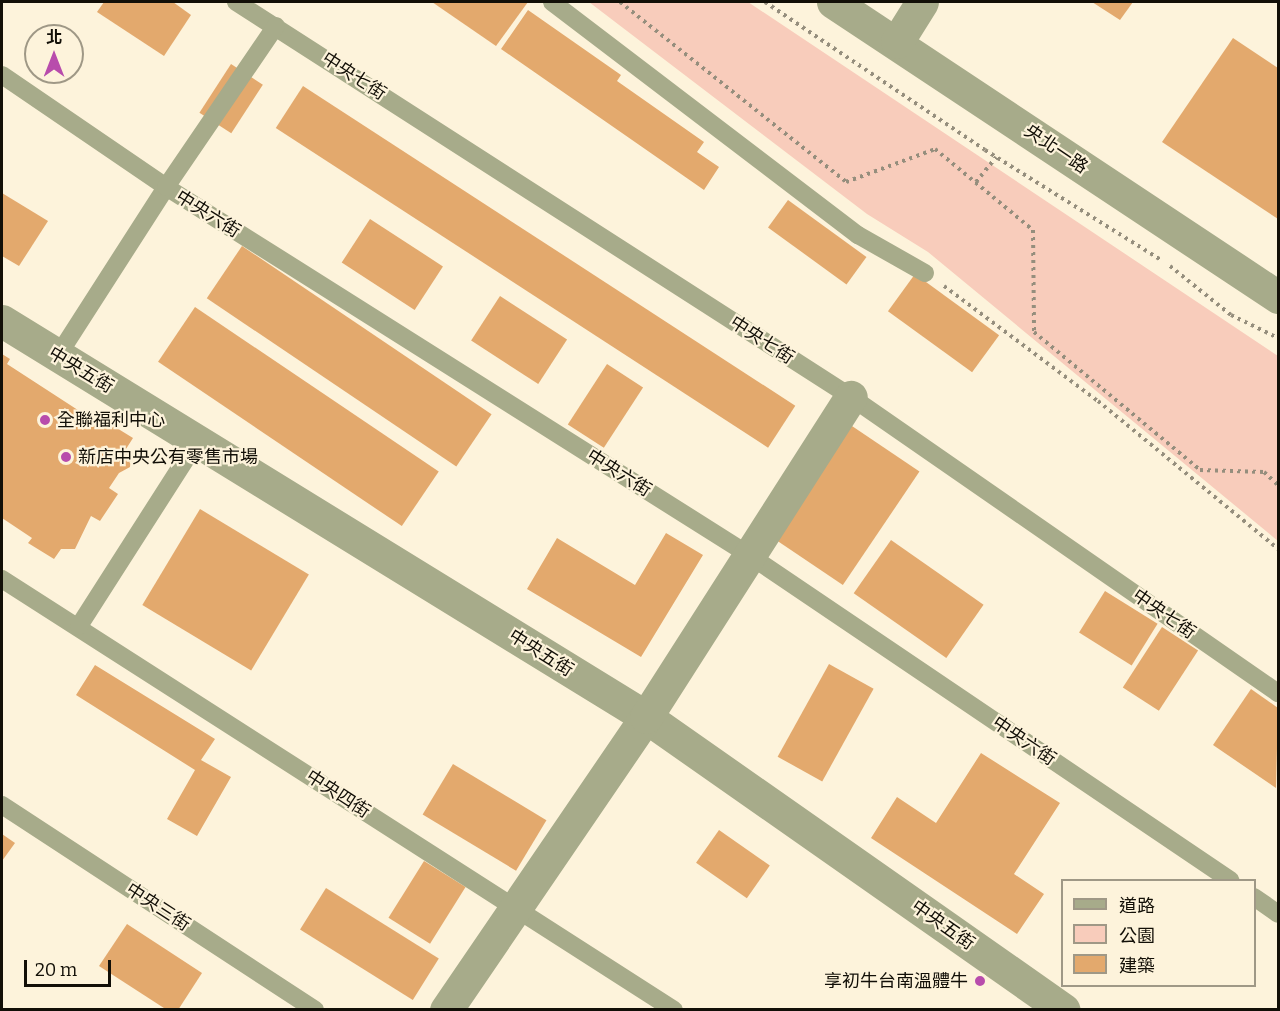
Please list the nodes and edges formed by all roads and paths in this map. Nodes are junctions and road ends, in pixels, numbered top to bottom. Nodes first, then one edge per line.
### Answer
1 (236, 2) edge
2 (552, 2) edge
3 (620, 2) edge
4 (765, 2) edge
5 (833, 2) edge
6 (922, 2) edge
7 (276, 26) junction
8 (897, 42) junction
9 (2, 75) edge
10 (996, 157) junction
11 (976, 182) junction
12 (166, 187) junction
13 (925, 273) joint
14 (1278, 297) edge
15 (2, 321) edge
16 (1278, 338) edge
17 (57, 357) junction
18 (851, 397) junction
19 (198, 440) junction
20 (1278, 484) edge
21 (1278, 549) edge
22 (750, 555) junction
23 (2, 579) edge
24 (79, 626) junction
25 (1278, 693) edge
26 (646, 717) junction
27 (2, 805) edge
28 (1229, 879) edge
29 (1256, 898) edge
30 (513, 908) junction
31 (1278, 914) edge
32 (315, 1010) edge
33 (446, 1010) edge
34 (674, 1010) edge
35 (1064, 1010) edge

1 - 7 lane, 中央七街
2 - 13 lane
3 - 11 path
4 - 10 path
5 - 8 street, 央北一路
6 - 8 street
7 - 12 lane
7 - 18 lane, 中央七街
8 - 14 street, 央北一路
9 - 12 lane, 中央六街
10 - 11 path
10 - 16 path
11 - 20 path
12 - 17 lane
12 - 22 lane, 中央六街
13 - 21 path
15 - 17 street, 中央五街
17 - 19 street, 中央五街
18 - 22 street
18 - 25 lane, 中央七街
19 - 24 lane
19 - 26 street, 中央五街
22 - 26 street
22 - 28 lane, 中央六街
23 - 24 lane, 中央四街
24 - 30 lane, 中央四街
26 - 30 street
26 - 35 street, 中央五街
27 - 32 lane, 中央三街
29 - 31 lane
30 - 33 street
30 - 34 lane, 中央四街

